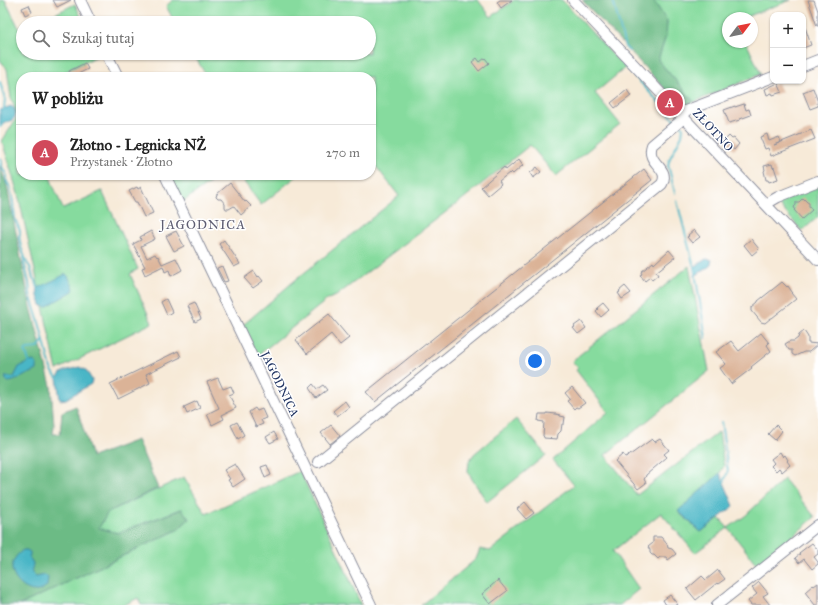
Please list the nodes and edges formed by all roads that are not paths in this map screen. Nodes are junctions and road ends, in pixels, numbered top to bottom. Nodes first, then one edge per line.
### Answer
1 (80, 0) edge
2 (573, 0) edge
3 (88, 16) edge
4 (110, 60) edge
5 (818, 60) edge
6 (806, 65) edge
7 (116, 72) edge
8 (770, 78) edge
9 (680, 119) junction
10 (167, 180) edge
11 (818, 181) edge
12 (766, 204) junction
13 (818, 260) edge
14 (318, 462) dead end
15 (818, 525) edge
16 (371, 605) edge
17 (717, 605) edge

1 - 3 street
2 - 9 street, ZŁOTNO
4 - 7 street
5 - 6 street
8 - 9 street
9 - 12 street, ZŁOTNO
9 - 14 street
10 - 16 street, JAGODNICA
11 - 12 street
12 - 13 street, ZŁOTNO
15 - 17 street

